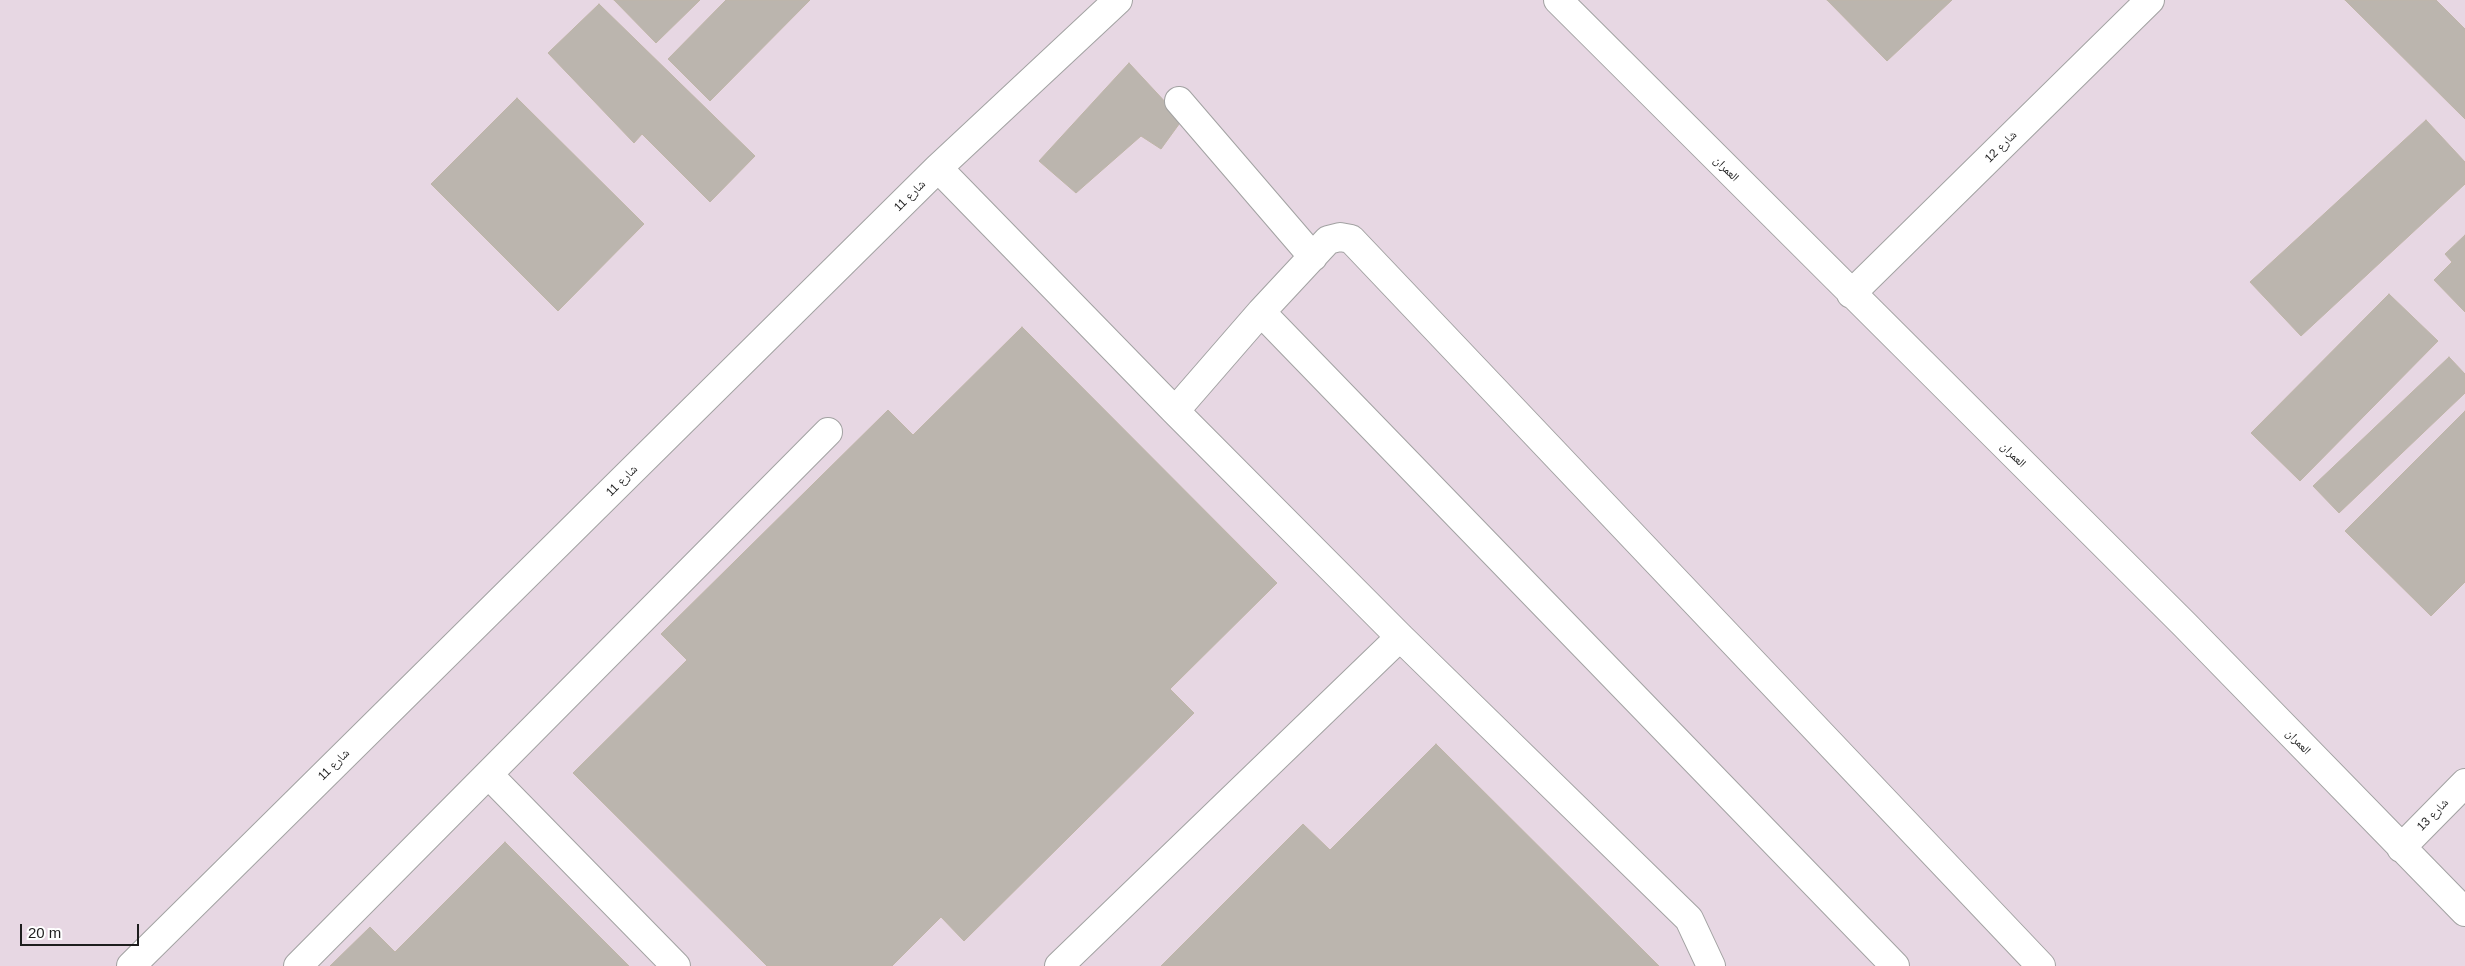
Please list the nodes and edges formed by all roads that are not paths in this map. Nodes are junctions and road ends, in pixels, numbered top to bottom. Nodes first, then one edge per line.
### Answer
1 (1118, 0) edge
2 (1558, 0) edge
3 (2150, 0) edge
4 (1179, 101) dead end
5 (938, 168) junction
6 (1313, 257) junction
7 (1851, 294) junction
8 (1261, 312) junction
9 (1175, 411) junction
10 (828, 432) dead end
11 (1400, 637) junction
12 (489, 775) junction
13 (2465, 783) edge
14 (2401, 848) junction
15 (2465, 912) edge
16 (2038, 965) edge
17 (131, 966) edge
18 (298, 966) edge
19 (676, 966) edge
20 (1059, 966) edge
21 (1711, 966) edge
22 (1895, 966) edge

1 - 5 street, شارع 11
2 - 7 street, العمران
3 - 7 street, شارع 12
4 - 6 street
5 - 9 street
5 - 17 street, شارع 11
6 - 8 street
6 - 16 street
7 - 14 street, العمران
8 - 9 street
8 - 22 street
9 - 11 street
10 - 12 street
11 - 20 street
11 - 21 street
12 - 18 street
12 - 19 street
13 - 14 street, شارع 13
14 - 15 street, العمران

